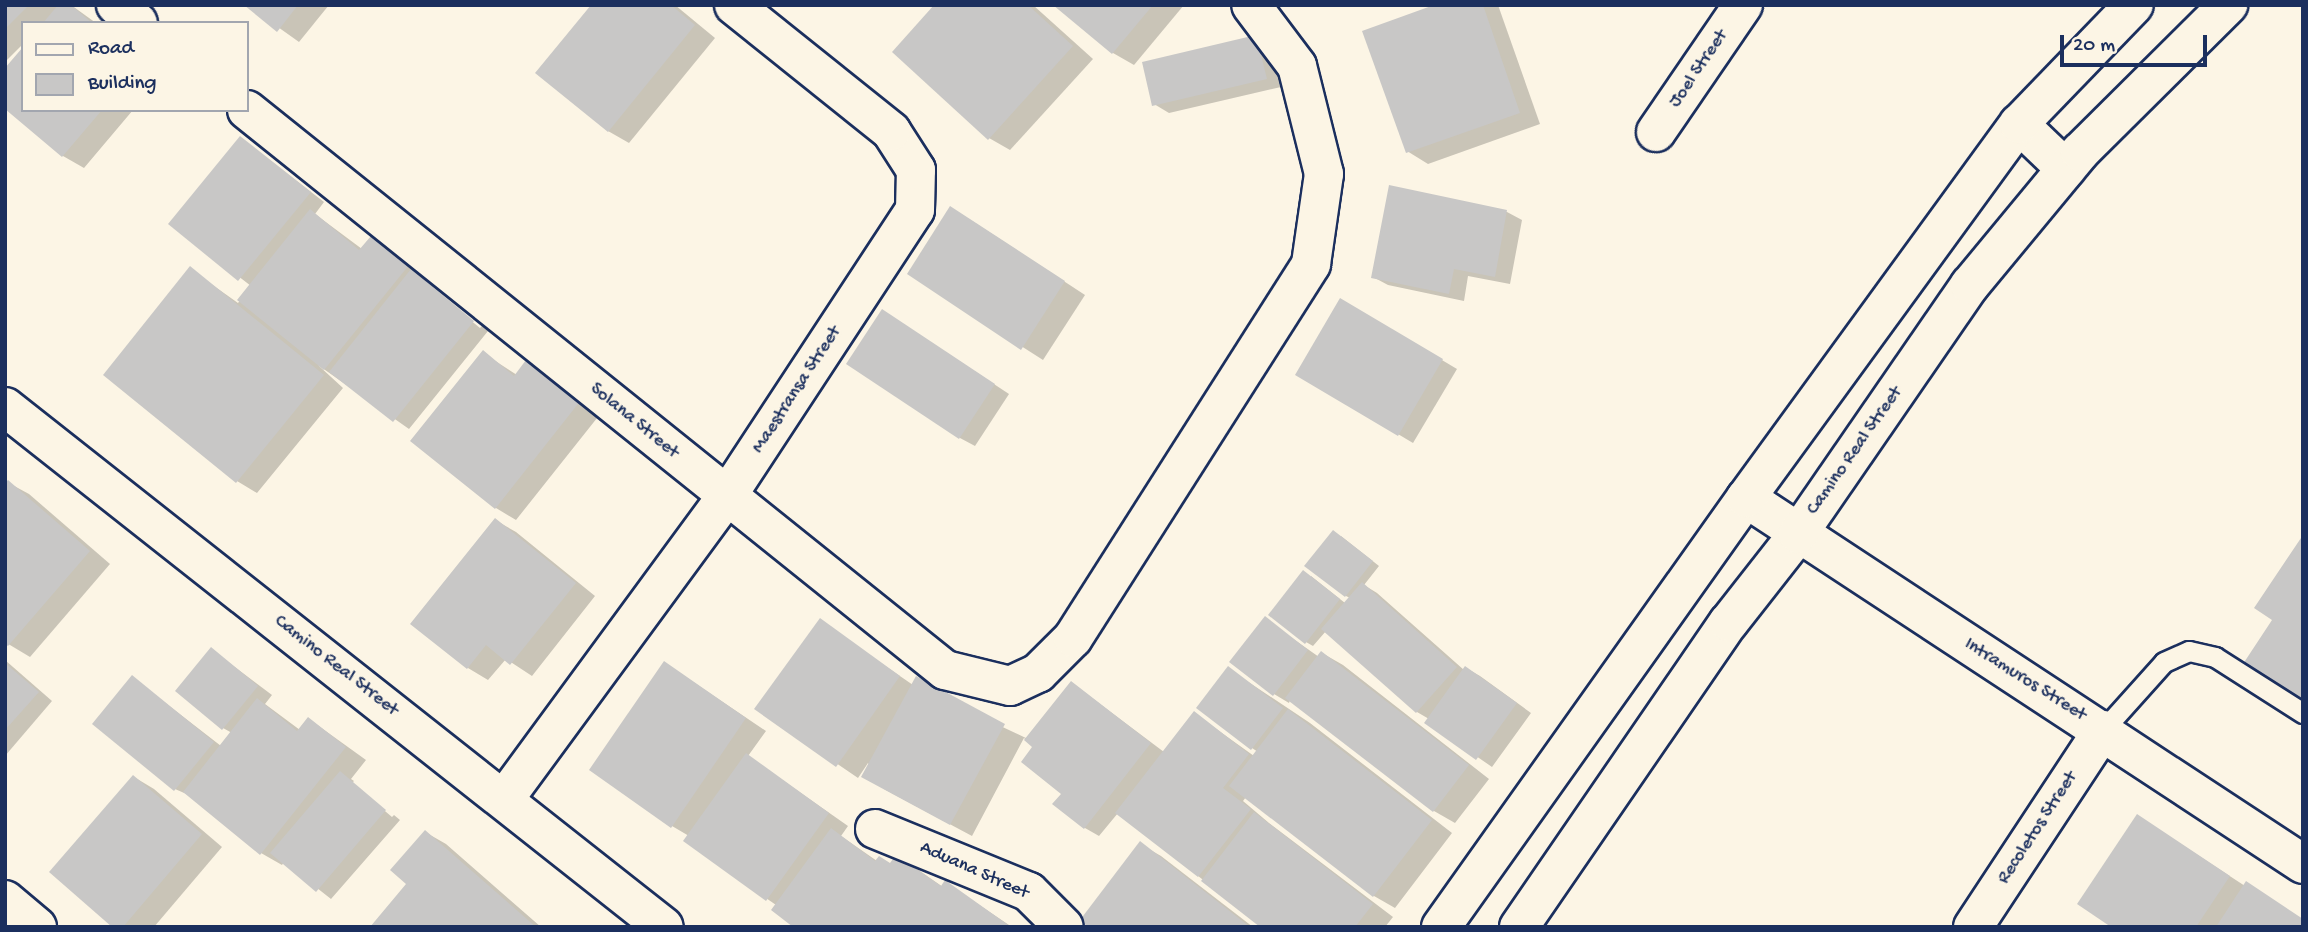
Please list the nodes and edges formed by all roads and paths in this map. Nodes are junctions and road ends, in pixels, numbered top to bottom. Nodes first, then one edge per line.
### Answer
1 (116, 5) edge
2 (734, 5) edge
3 (1251, 5) edge
4 (1743, 5) edge
5 (2134, 5) edge
6 (2228, 5) edge
7 (136, 21) edge
8 (248, 111) edge
9 (2019, 124) junction
10 (1656, 132) dead end
11 (2066, 169) junction
12 (5, 407) edge
13 (727, 496) junction
14 (1746, 498) junction
15 (1798, 534) junction
16 (2303, 713) edge
17 (2103, 730) junction
18 (505, 798) junction
19 (875, 829) dead end
20 (2301, 859) edge
21 (5, 900) edge
22 (37, 927) edge
23 (664, 927) edge
24 (1064, 927) edge
25 (1441, 927) edge
26 (1518, 927) edge
27 (1973, 927) edge

1 - 7 street
2 - 13 street, Maestransa Street
3 - 13 street, Solana Street
4 - 10 street, Joel Street
5 - 9 street
6 - 11 street, Camino Real Street
8 - 13 street, Solana Street
9 - 11 street
9 - 14 street
11 - 15 street, Camino Real Street
12 - 18 street, Camino Real Street
13 - 18 street, Maestransa Street
14 - 15 street, Intramuros Street
14 - 25 street
15 - 17 street, Intramuros Street
15 - 26 street, Camino Real Street
16 - 17 lane
17 - 20 street, Intramuros Street
17 - 27 street, Recoletos Street
18 - 23 street, Camino Real Street
19 - 24 street, Aduana Street
21 - 22 street

